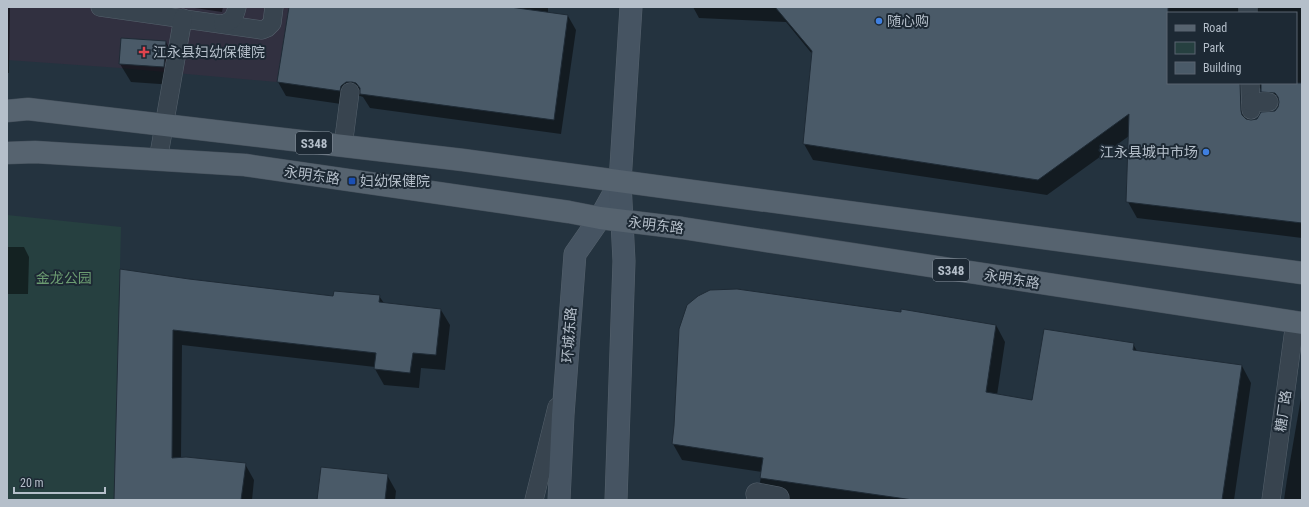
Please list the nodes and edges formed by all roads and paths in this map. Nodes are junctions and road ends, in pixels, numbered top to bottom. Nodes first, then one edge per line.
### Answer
1 (100, 7) edge
2 (237, 7) edge
3 (274, 7) edge
4 (631, 7) edge
5 (146, 11) edge
6 (183, 18) junction
7 (223, 24) junction
8 (1250, 84) edge
9 (350, 92) dead end
10 (1269, 102) dead end
11 (7, 111) edge
12 (165, 126) junction
13 (343, 146) junction
14 (7, 153) edge
15 (158, 160) junction
16 (620, 182) junction
17 (600, 218) junction
18 (623, 221) junction
19 (1302, 274) edge
20 (1299, 323) edge
21 (566, 367) junction
22 (534, 500) edge
23 (560, 500) edge
24 (616, 500) edge
25 (1271, 500) edge

1 - 5 lane
2 - 7 lane
3 - 7 lane
4 - 16 main road, 环城东路
5 - 6 lane
6 - 7 lane
6 - 12 lane
8 - 10 lane
9 - 13 lane
11 - 12 main road, S348
12 - 13 main road, S348
12 - 15 lane
13 - 16 main road, S348
14 - 15 main road, 永明东路 / S348
15 - 17 main road, 永明东路 / S348
16 - 17 main road, 环城东路
16 - 18 main road, 环城东路
16 - 19 main road, S348
17 - 18 main road, 永明东路 / S348
17 - 21 main road, 环城东路
18 - 20 main road, 永明东路 / S348
18 - 24 main road, 环城东路
20 - 25 lane, 糖厂路
21 - 22 lane
21 - 23 main road, 环城东路

